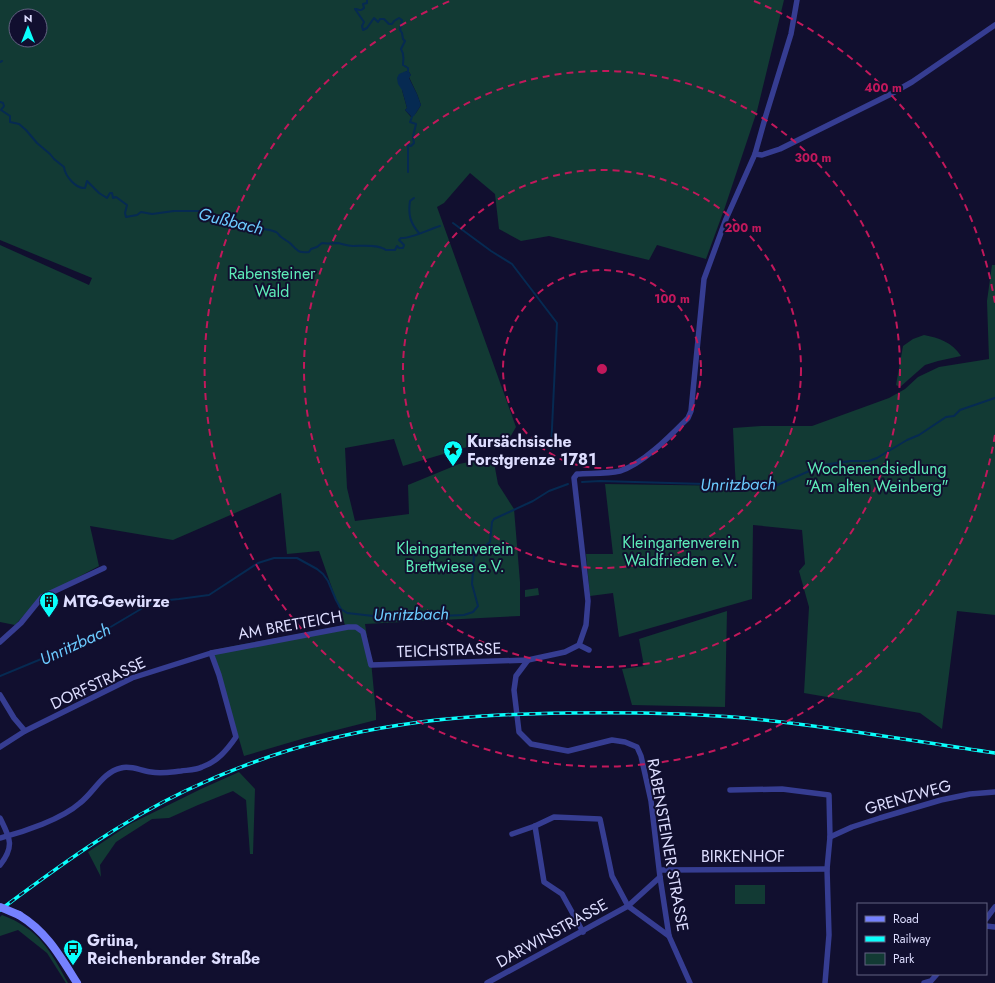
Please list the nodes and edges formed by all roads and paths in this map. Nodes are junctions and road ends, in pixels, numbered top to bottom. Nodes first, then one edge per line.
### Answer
1 (797, 0) edge
2 (995, 25) edge
3 (755, 154) junction
4 (104, 568) dead end
5 (0, 642) edge
6 (579, 645) junction
7 (589, 650) dead end
8 (211, 653) junction
9 (528, 660) junction
10 (371, 665) joint
11 (0, 695) edge
12 (25, 731) junction
13 (0, 747) edge
14 (730, 790) dead end
15 (995, 792) edge
16 (0, 818) edge
17 (535, 826) junction
18 (512, 834) dead end
19 (9, 836) junction
20 (830, 837) junction
21 (0, 838) edge
22 (0, 865) edge
23 (828, 868) junction
24 (660, 870) junction
25 (660, 877) junction
26 (628, 906) junction
27 (0, 907) edge
28 (995, 907) edge
29 (987, 917) edge
30 (583, 932) junction
31 (669, 936) junction
32 (933, 982) edge
33 (77, 983) edge
34 (487, 983) edge
35 (690, 983) edge
36 (825, 983) edge
37 (924, 983) edge

1 - 3 street
2 - 3 street
3 - 6 street
4 - 5 street
6 - 7 street
6 - 9 street
8 - 10 street, AM BRETTEICH
8 - 12 street, DORFSTRASSE
8 - 19 street
9 - 10 street, TEICHSTRASSE
9 - 24 street, RABENSTEINER STRASSE
11 - 12 street
12 - 13 street, DORFSTRASSE
14 - 20 street
15 - 20 street, GRENZWEG
16 - 19 street
17 - 18 street
17 - 26 street
17 - 30 street
19 - 21 street
19 - 22 street
20 - 23 street
23 - 24 street, BIRKENHOF
23 - 36 street
24 - 25 street, RABENSTEINER STRASSE
25 - 26 street, DARWINSTRASSE
25 - 31 street, RABENSTEINER STRASSE
26 - 30 street, DARWINSTRASSE
26 - 31 street, DARWINSTRASSE
27 - 33 main road, bridge
28 - 29 street
30 - 34 street, DARWINSTRASSE
31 - 35 street, RABENSTEINER STRASSE
32 - 37 street

